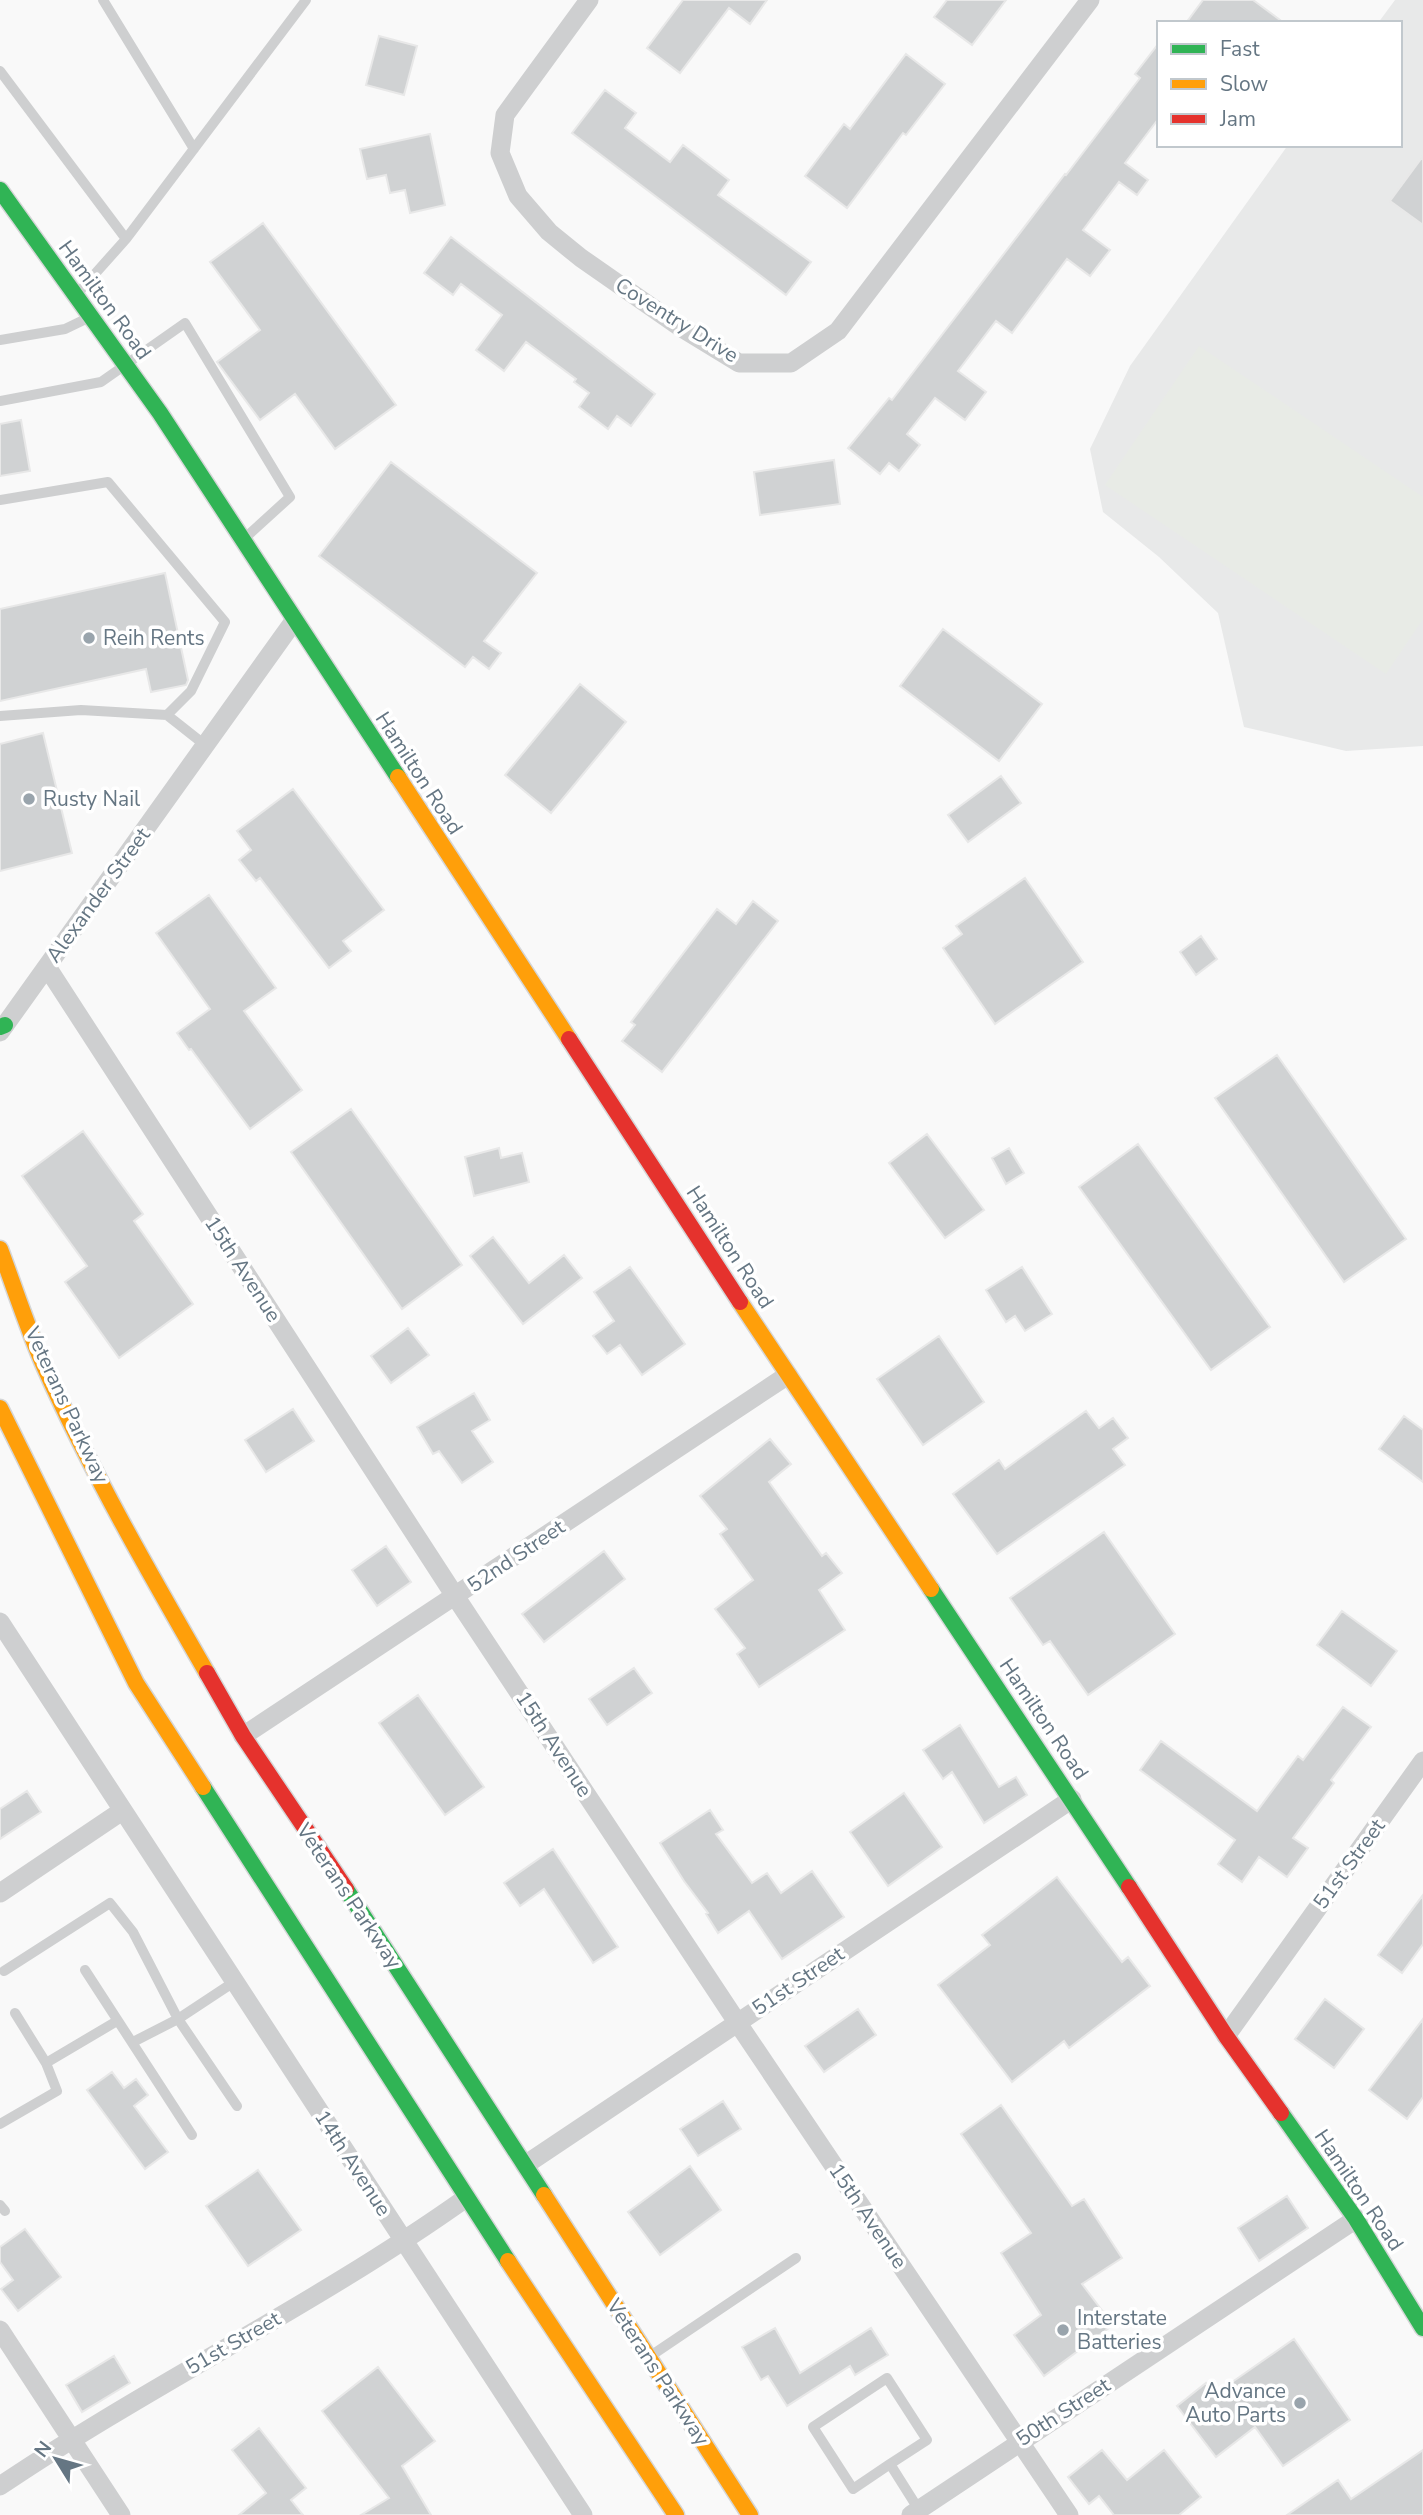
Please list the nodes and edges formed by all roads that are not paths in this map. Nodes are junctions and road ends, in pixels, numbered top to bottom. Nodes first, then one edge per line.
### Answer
1 (103, 0) edge
2 (306, 0) edge
3 (589, 0) edge
4 (1090, 0) edge
5 (0, 71) edge
6 (194, 149) junction
7 (0, 190) edge
8 (126, 239) junction
9 (76, 296) junction
10 (91, 317) junction
11 (0, 340) edge
12 (126, 366) junction
13 (0, 401) edge
14 (0, 500) edge
15 (242, 541) junction
16 (295, 621) junction
17 (167, 715) junction
18 (0, 716) edge
19 (205, 746) junction
20 (47, 967) junction
21 (2, 1028) edge
22 (0, 1249) edge
23 (788, 1374) junction
24 (0, 1408) edge
25 (455, 1596) junction
26 (0, 1622) edge
27 (243, 1736) junction
28 (1423, 1761) edge
29 (1072, 1799) junction
30 (122, 1811) junction
31 (0, 1893) edge
32 (85, 1970) dead end
33 (4, 1971) dead end
34 (234, 1982) junction
35 (15, 2013) dead end
36 (178, 2019) junction
37 (117, 2021) junction
38 (737, 2022) junction
39 (1226, 2036) junction
40 (132, 2042) junction
41 (46, 2063) junction
42 (237, 2106) dead end
43 (0, 2124) edge
44 (192, 2135) dead end
45 (525, 2165) junction
46 (466, 2198) junction
47 (1356, 2219) junction
48 (405, 2241) junction
49 (796, 2258) dead end
50 (1423, 2328) edge
51 (0, 2330) edge
52 (649, 2357) junction
53 (71, 2438) junction
54 (1021, 2440) junction
55 (890, 2464) junction
56 (0, 2486) edge
57 (915, 2512) edge
58 (121, 2515) edge
59 (583, 2515) edge
60 (676, 2515) edge
61 (750, 2515) edge
62 (1069, 2515) edge

1 - 6 lane
2 - 6 lane
3 - 4 street, Coventry Drive
5 - 8 lane
6 - 8 lane
7 - 9 main road, Hamilton Road
8 - 9 lane
9 - 10 main road, Hamilton Road
10 - 11 lane
10 - 12 main road, Hamilton Road
12 - 13 lane
12 - 15 main road, Hamilton Road
12 - 15 lane
14 - 17 lane
15 - 16 main road, Hamilton Road
16 - 19 street, Alexander Street
16 - 23 main road, Hamilton Road
17 - 18 lane
17 - 19 lane
19 - 20 street, Alexander Street
20 - 21 street, Alexander Street
20 - 25 street, 15th Avenue
22 - 27 main road, Veterans Parkway
23 - 25 street, 52nd Street
23 - 29 main road, Hamilton Road
24 - 46 main road
25 - 27 street, 52nd Street
25 - 38 street, 15th Avenue
26 - 30 street
27 - 45 main road, Veterans Parkway
28 - 39 street, 51st Street
29 - 38 street, 51st Street
29 - 39 main road, Hamilton Road
30 - 31 street
30 - 34 street, 14th Avenue
32 - 37 lane
33 - 36 lane
34 - 36 lane
34 - 48 street, 14th Avenue
35 - 41 lane
36 - 40 lane
36 - 42 lane
37 - 40 lane
37 - 41 lane
38 - 45 street, 51st Street
38 - 54 street, 15th Avenue
39 - 47 main road, Hamilton Road
40 - 44 lane
41 - 43 lane
45 - 52 main road, Veterans Parkway
46 - 48 street, 51st Street
46 - 60 main road
47 - 50 main road, Hamilton Road
47 - 54 street, 50th Street
48 - 53 street, 51st Street
48 - 59 street, 14th Avenue
49 - 52 lane
51 - 53 street
52 - 61 main road, Veterans Parkway
53 - 56 street, 51st Street
53 - 58 street
54 - 57 street, 50th Street
54 - 62 street, 15th Avenue
55 - 55 lane
55 - 57 lane

